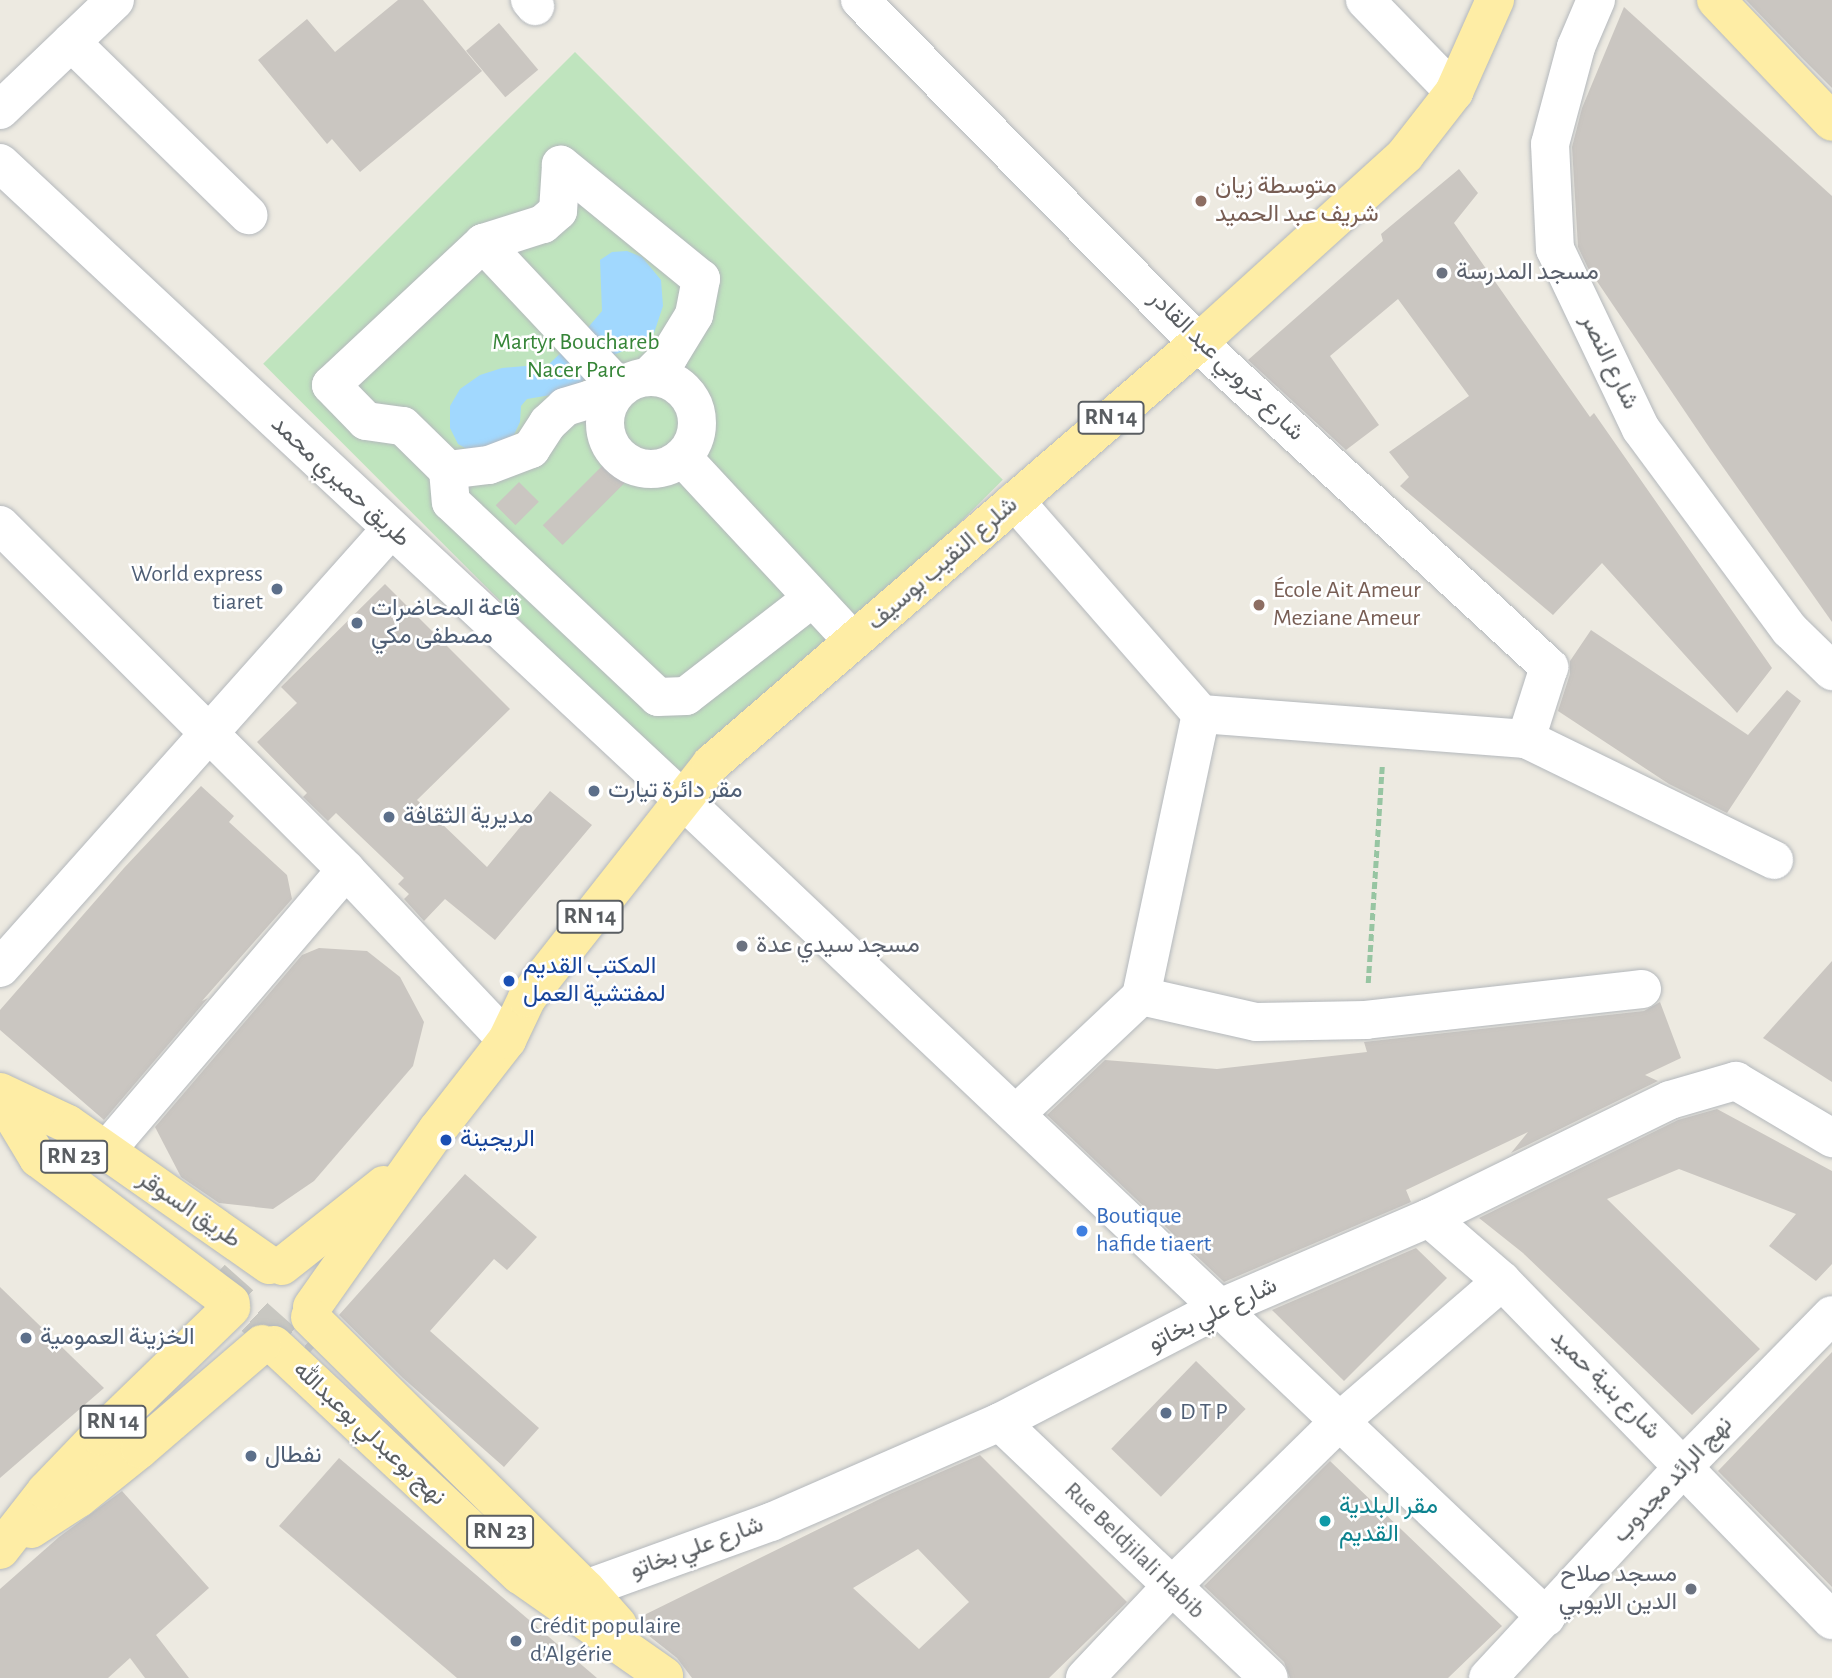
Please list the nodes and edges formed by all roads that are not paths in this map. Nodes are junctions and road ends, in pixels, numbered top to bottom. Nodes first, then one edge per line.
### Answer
1 (115, 0) edge
2 (1365, 0) edge
3 (1495, 0) edge
4 (1596, 0) edge
5 (1716, 0) edge
6 (863, 1) edge
7 (71, 42) junction
8 (1454, 92) junction
9 (0, 110) edge
10 (1832, 122) edge
11 (0, 163) edge
12 (248, 215) dead end
13 (483, 243) junction
14 (1198, 343) junction
15 (639, 380) junction
16 (682, 457) junction
17 (448, 470) junction
18 (1015, 501) junction
19 (0, 525) edge
20 (390, 530) junction
21 (811, 599) junction
22 (853, 641) junction
23 (1832, 671) edge
24 (1200, 714) junction
25 (210, 732) junction
26 (1526, 739) junction
27 (682, 799) junction
28 (1774, 860) dead end
29 (346, 870) junction
30 (0, 968) edge
31 (1642, 989) dead end
32 (1141, 996) junction
33 (507, 1040) junction
34 (0, 1093) edge
35 (1016, 1114) junction
36 (1832, 1138) edge
37 (105, 1153) junction
38 (418, 1157) junction
39 (1429, 1219) junction
40 (147, 1222) dead end
41 (276, 1265) junction
42 (1502, 1281) junction
43 (231, 1306) junction
44 (1220, 1308) junction
45 (311, 1312) junction
46 (1832, 1315) edge
47 (268, 1345) junction
48 (336, 1389) dead end
49 (1000, 1422) junction
50 (1340, 1422) junction
51 (1684, 1466) junction
52 (2, 1546) edge
53 (1171, 1587) junction
54 (586, 1589) junction
55 (1830, 1615) edge
56 (1546, 1617) junction
57 (665, 1677) edge
58 (1085, 1678) edge
59 (1269, 1678) edge
60 (1488, 1678) edge

1 - 7 street
2 - 8 street
3 - 8 main road, شلرع النقيب بوسيف / RN 14
4 - 23 street, شارع النصر
5 - 10 main road
6 - 14 street, شارع خروبي عبد القادر
7 - 9 street
7 - 12 street
8 - 14 main road, شلرع النقيب بوسيف / RN 14
11 - 20 street, طريق حميري محمد
13 - 15 street
13 - 15 street
13 - 17 street
14 - 18 main road, شلرع النقيب بوسيف / RN 14
14 - 26 street, شارع خروبي عبد القادر
15 - 16 street
15 - 16 street
15 - 17 street
16 - 21 street
17 - 21 street
18 - 22 main road, شلرع النقيب بوسيف / RN 14
18 - 24 street
19 - 25 street
20 - 25 street
20 - 27 street, طريق حميري محمد
21 - 22 street
22 - 27 main road, شلرع النقيب بوسيف / RN 14
24 - 26 street
24 - 32 street
25 - 29 street
25 - 30 street
26 - 28 street
27 - 33 main road, شلرع النقيب بوسيف / RN 14
27 - 35 street, طريق حميري محمد
29 - 33 street
29 - 37 street
31 - 32 street
32 - 35 street
33 - 38 main road, شلرع النقيب بوسيف / RN 14
34 - 37 main road, طريق السوقر
34 - 40 main road, طريق السوقر / RN 23
34 - 43 main road, طريق السوقر
35 - 44 street, طريق حميري محمد
36 - 39 street, شارع علي بخاتو
37 - 41 main road, طريق السوقر
38 - 41 main road, شلرع النقيب بوسيف / RN 14
38 - 45 main road, شلرع النقيب بوسيف / RN 14
39 - 42 street, شارع بنية حميد
39 - 44 street, شارع علي بخاتو
41 - 43 main road
41 - 45 main road
42 - 50 street
42 - 51 street, شارع بنية حميد
43 - 47 main road
43 - 52 main road, RN 14
44 - 49 street, شارع علي بخاتو
44 - 50 street, طريق حميري محمد
45 - 47 main road
45 - 54 main road, نهج بوعبدلي بوعبدالله
46 - 51 street, نهج الرائد مجدوب
47 - 52 main road, RN 14
47 - 57 main road, نهج بوعبدلي بوعبدالله
48 - 57 main road, نهج بوعبدلي بوعبدالله / RN 23
49 - 53 street, Rue Beldjilali Habib
49 - 54 street, شارع علي بخاتو
50 - 53 street
50 - 56 street, طريق حميري محمد
51 - 55 street, شارع بنية حميد
51 - 56 street, نهج الرائد مجدوب
53 - 58 street
53 - 59 street, Rue Beldjilali Habib
54 - 57 main road, نهج بوعبدلي بوعبدالله
56 - 60 street, نهج الرائد مجدوب

